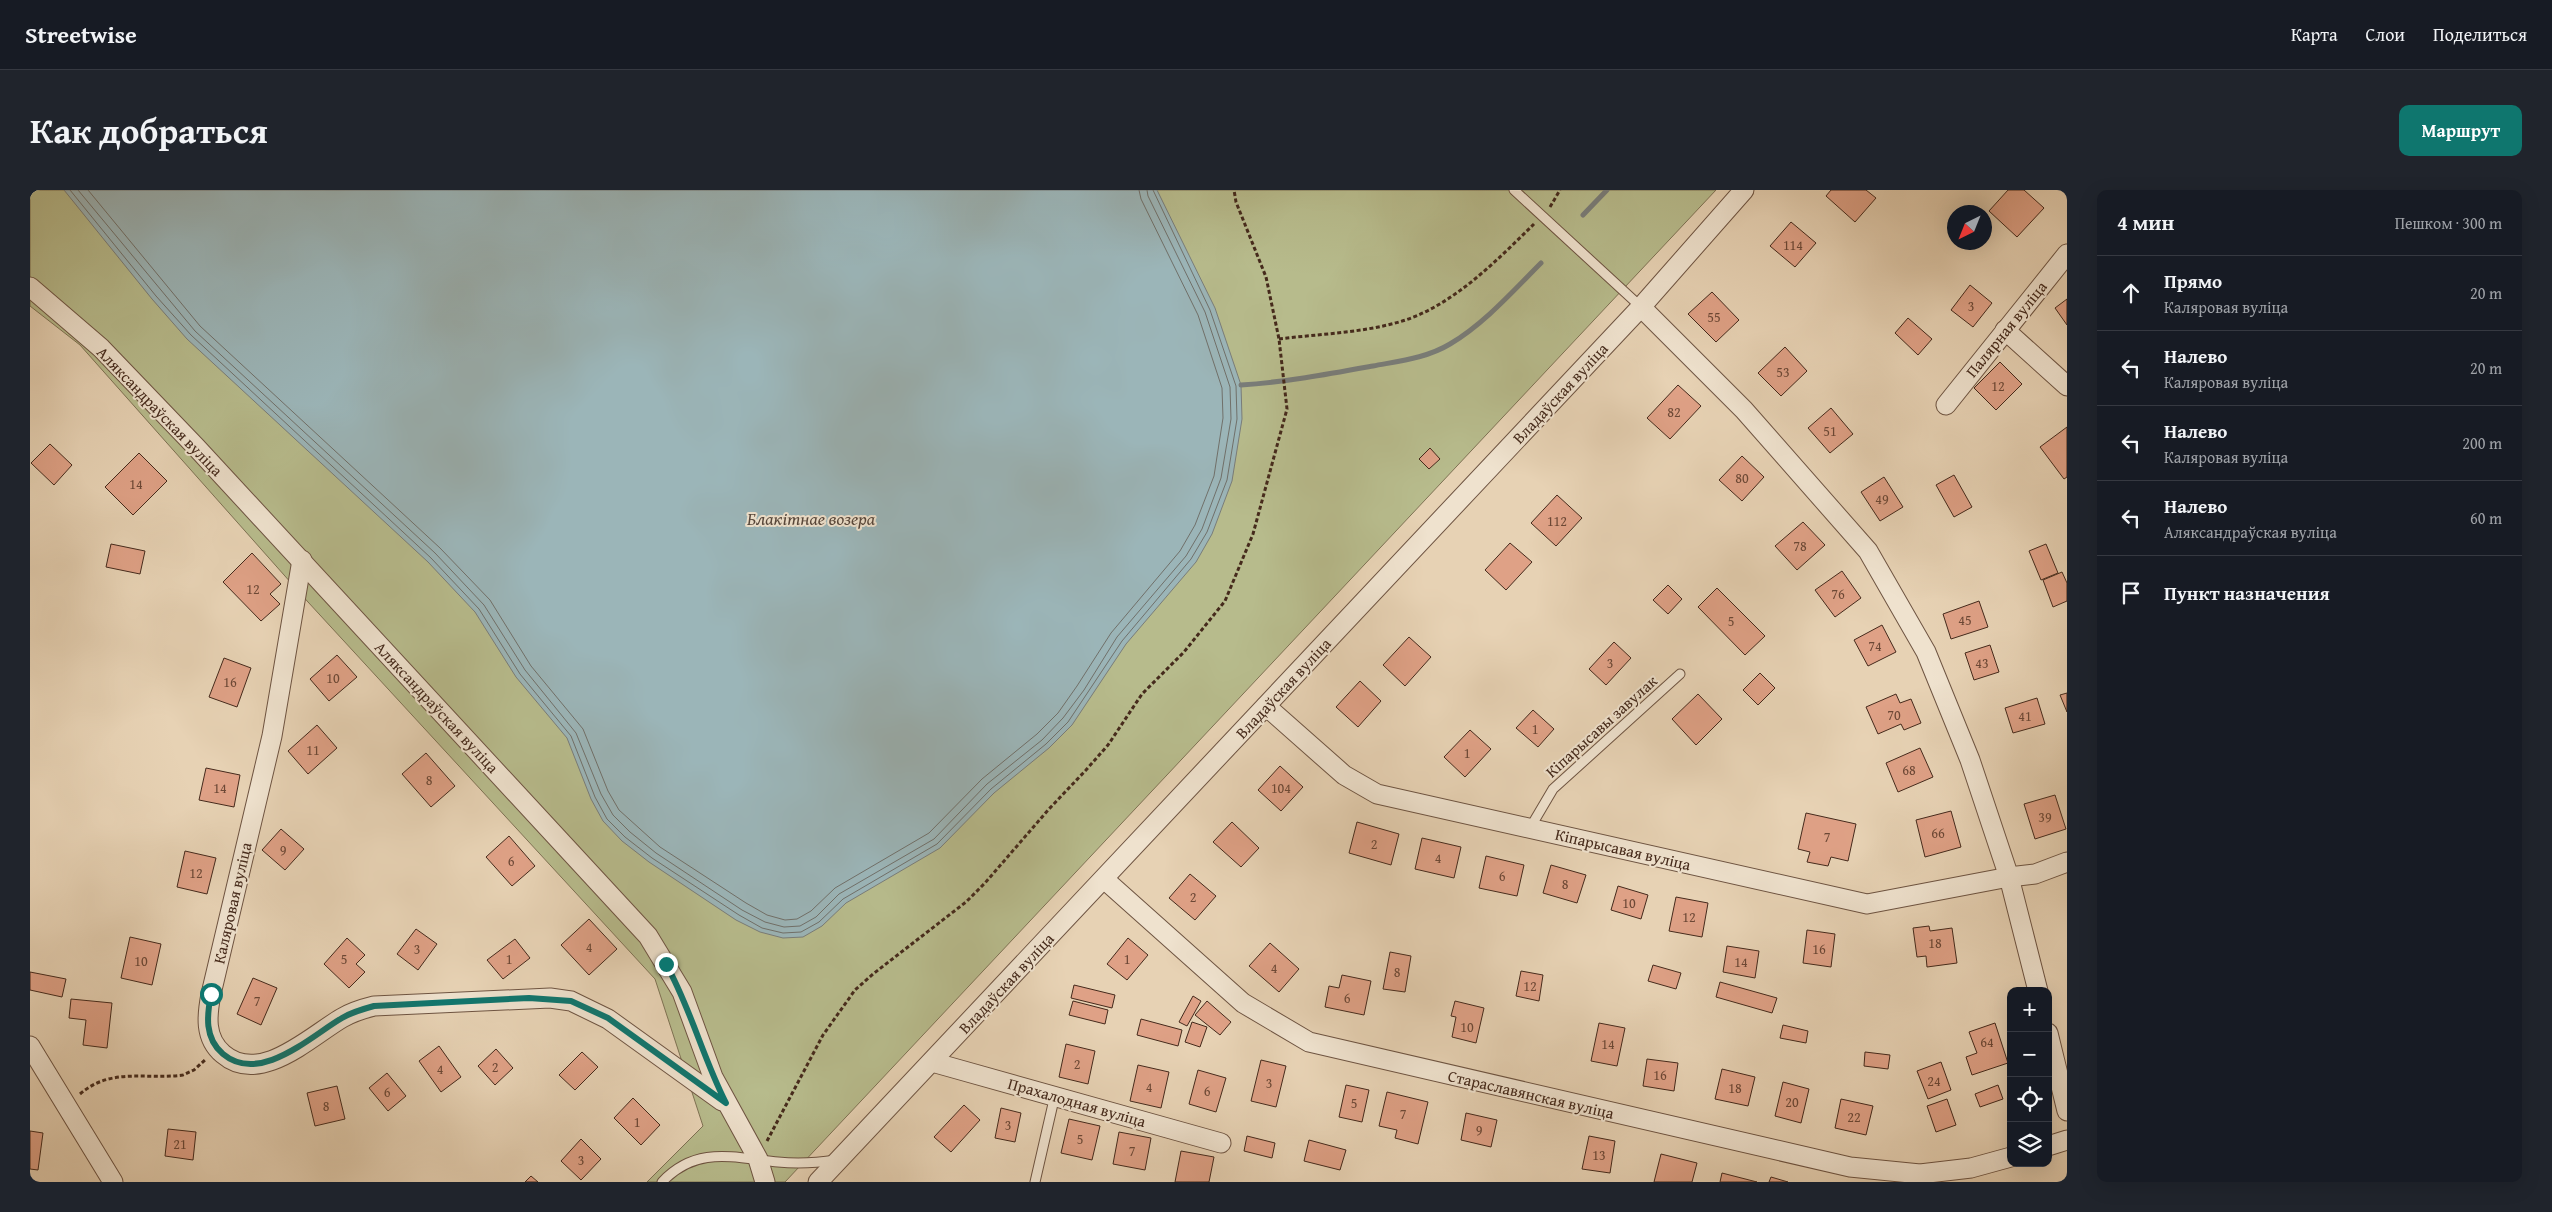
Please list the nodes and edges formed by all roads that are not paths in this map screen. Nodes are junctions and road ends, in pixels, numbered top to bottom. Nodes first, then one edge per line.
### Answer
1 (1514, 190) edge
2 (1744, 190) edge
3 (2067, 254) edge
4 (30, 287) edge
5 (1641, 307) junction
6 (2005, 330) junction
7 (2067, 386) edge
8 (1946, 405) dead end
9 (302, 560) junction
10 (1680, 674) dead end
11 (1266, 706) junction
12 (1530, 828) junction
13 (2067, 862) edge
14 (2009, 877) junction
15 (1104, 879) junction
16 (2037, 987) edge
17 (2052, 1045) edge
18 (30, 1046) edge
19 (932, 1062) junction
20 (2062, 1071) edge
21 (1055, 1095) junction
22 (726, 1103) junction
23 (2067, 1111) edge
24 (2067, 1140) edge
25 (1221, 1143) dead end
26 (2052, 1145) edge
27 (2007, 1158) edge
28 (758, 1159) junction
29 (839, 1160) junction
30 (113, 1182) edge
31 (662, 1182) edge
32 (765, 1182) edge
33 (818, 1182) edge
34 (1036, 1182) edge

1 - 5 lane
2 - 5 street, Владаўская вуліца
3 - 6 street, Палярная вуліца
4 - 9 street, Аляксандраўская вуліца
5 - 11 street, Владаўская вуліца
5 - 14 street
6 - 7 street
6 - 8 street, Палярная вуліца
9 - 22 street, Аляксандраўская вуліца
9 - 22 street, Каляровая вуліца
10 - 12 lane, Кіпарысавы завулак
11 - 12 street, Кіпарысавая вуліца
11 - 15 street, Владаўская вуліца
12 - 14 street, Кіпарысавая вуліца
13 - 14 street, Кіпарысавая вуліца
14 - 16 street
15 - 19 street, Владаўская вуліца
15 - 27 street, Стараславянская вуліца
17 - 20 street
18 - 30 street
19 - 21 street, Прахалодная вуліца
19 - 29 street, Владаўская вуліца
20 - 23 street
21 - 25 street, Прахалодная вуліца
21 - 34 lane
22 - 28 street, Аляксандраўская вуліца
24 - 26 street
28 - 29 lane
28 - 31 lane
28 - 32 street, Аляксандраўская вуліца
29 - 33 street, Владаўская вуліца

